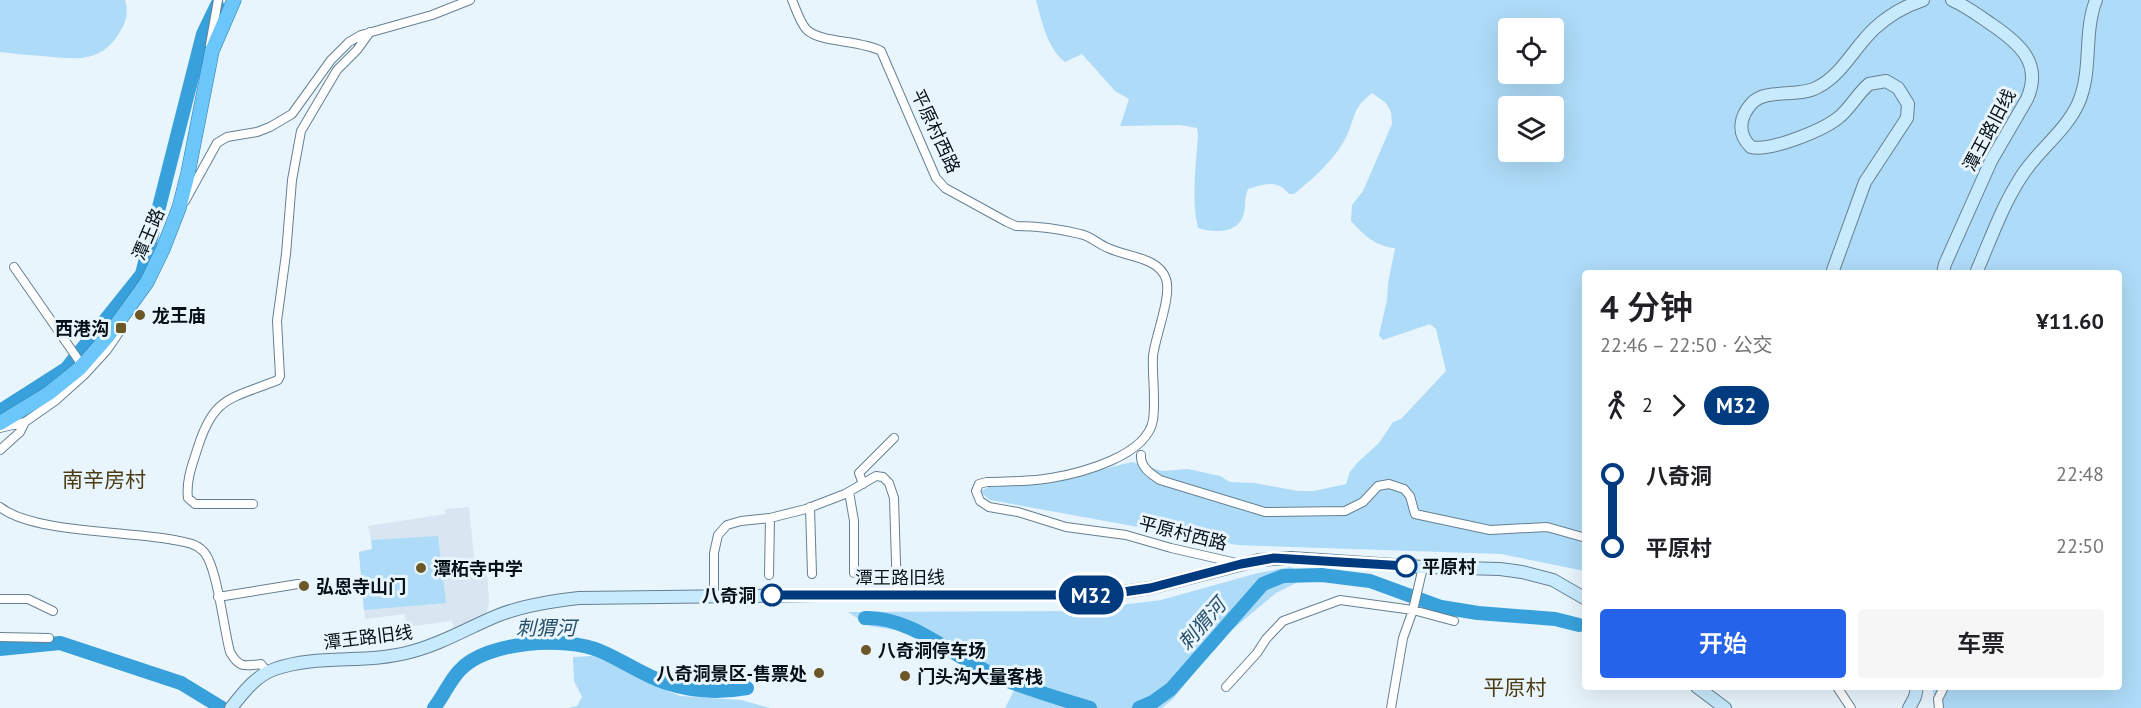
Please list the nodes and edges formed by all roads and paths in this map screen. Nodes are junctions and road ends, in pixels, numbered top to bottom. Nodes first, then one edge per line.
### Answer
1 (218, 0) edge
2 (234, 0) edge
3 (470, 0) edge
4 (792, 0) edge
5 (1923, 0) edge
6 (1952, 0) edge
7 (2096, 0) edge
8 (370, 32) junction
9 (207, 75) junction
10 (173, 224) junction
11 (14, 267) dead end
12 (1833, 270) edge
13 (1944, 270) edge
14 (1977, 270) edge
15 (132, 303) junction
16 (82, 365) junction
17 (25, 422) junction
18 (0, 426) edge
19 (894, 438) dead end
20 (0, 450) edge
21 (1141, 455) dead end
22 (863, 484) junction
23 (849, 492) junction
24 (253, 504) dead end
25 (0, 507) edge
26 (810, 507) junction
27 (770, 518) junction
28 (1582, 537) edge
29 (1241, 564) junction
30 (1423, 567) junction
31 (854, 573) dead end
32 (812, 574) dead end
33 (769, 575) dead end
34 (298, 584) dead end
35 (897, 595) junction
36 (714, 596) junction
37 (218, 597) junction
38 (1582, 597) edge
39 (0, 599) edge
40 (1413, 610) junction
41 (53, 611) dead end
42 (1454, 621) dead end
43 (0, 638) edge
44 (49, 638) dead end
45 (267, 672) junction
46 (1226, 687) dead end
47 (1700, 690) edge
48 (1839, 690) edge
49 (1917, 690) edge
50 (1942, 690) edge
51 (231, 708) edge
52 (1391, 708) edge
53 (1725, 708) edge
54 (1851, 708) edge
55 (1909, 708) edge
56 (1939, 708) edge

1 - 9 street
2 - 9 highway, 潭王路
3 - 8 street
4 - 29 street, 平原村西路
5 - 12 main road
6 - 13 main road, 潭王路旧线
7 - 14 main road
8 - 10 street
8 - 24 street
9 - 10 highway, 潭王路
10 - 15 highway, 潭王路
11 - 16 street
15 - 16 highway, 潭王路
15 - 17 street
16 - 18 highway, 潭王路
17 - 18 street
17 - 20 street
19 - 22 street
21 - 28 street
22 - 23 street
22 - 35 street
23 - 26 street
23 - 31 street
25 - 37 street
26 - 27 street
26 - 32 street
27 - 33 street
27 - 36 street
29 - 30 main road, 潭王路旧线
29 - 35 main road, 潭王路旧线
30 - 38 main road, 潭王路旧线
30 - 40 street
34 - 37 street
35 - 36 main road, 潭王路旧线
36 - 45 main road, 潭王路旧线
37 - 45 street
39 - 41 street
40 - 42 street
40 - 46 street
40 - 52 street
43 - 44 street
45 - 51 main road, 潭王路旧线
47 - 53 main road
48 - 54 street
49 - 55 main road
50 - 56 street

